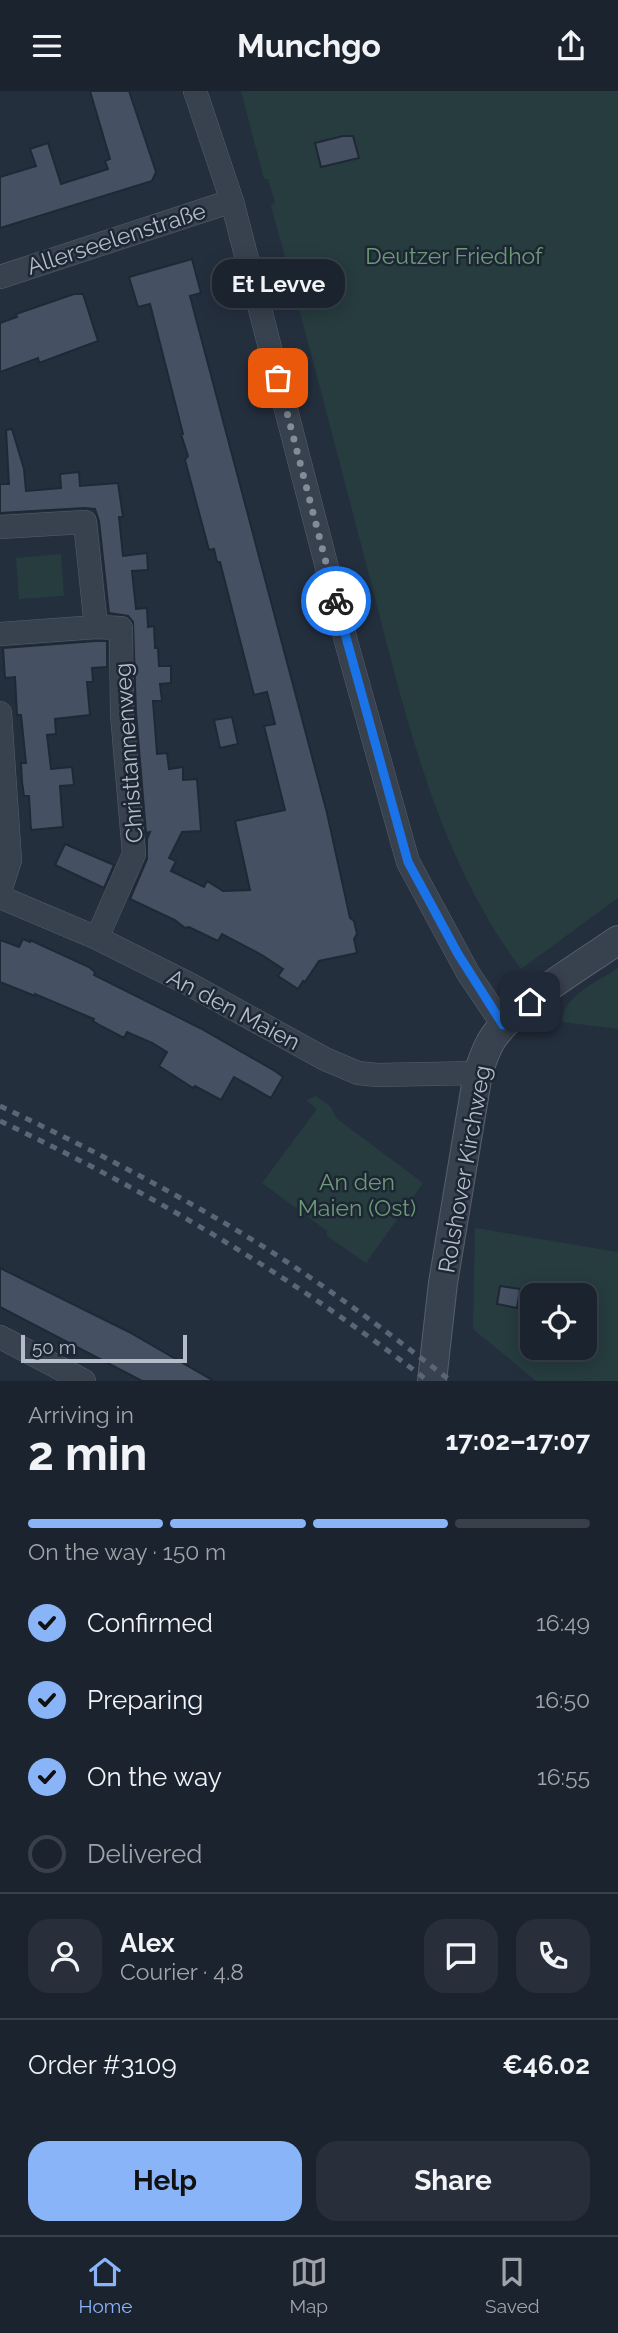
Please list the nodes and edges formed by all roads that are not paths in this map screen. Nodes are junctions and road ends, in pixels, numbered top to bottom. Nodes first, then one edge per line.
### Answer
1 (195, 91) edge
2 (232, 201) junction
3 (0, 277) edge
4 (0, 527) edge
5 (96, 627) junction
6 (0, 634) edge
7 (0, 713) edge
8 (0, 891) edge
9 (0, 897) edge
10 (97, 938) junction
11 (618, 940) edge
12 (503, 1025) junction
13 (478, 1073) junction
14 (0, 1337) edge
15 (84, 1381) edge
16 (432, 1381) edge

1 - 2 street
2 - 3 street, Allerseelenstraße
2 - 12 street
4 - 5 street
5 - 6 street, Christtannenweg
5 - 10 street, Christtannenweg
7 - 8 street
9 - 10 street, An den Maien
10 - 13 street, An den Maien
11 - 12 street, Rolshover Kirchweg
12 - 13 street, Rolshover Kirchweg
13 - 16 street, Rolshover Kirchweg
14 - 15 street

